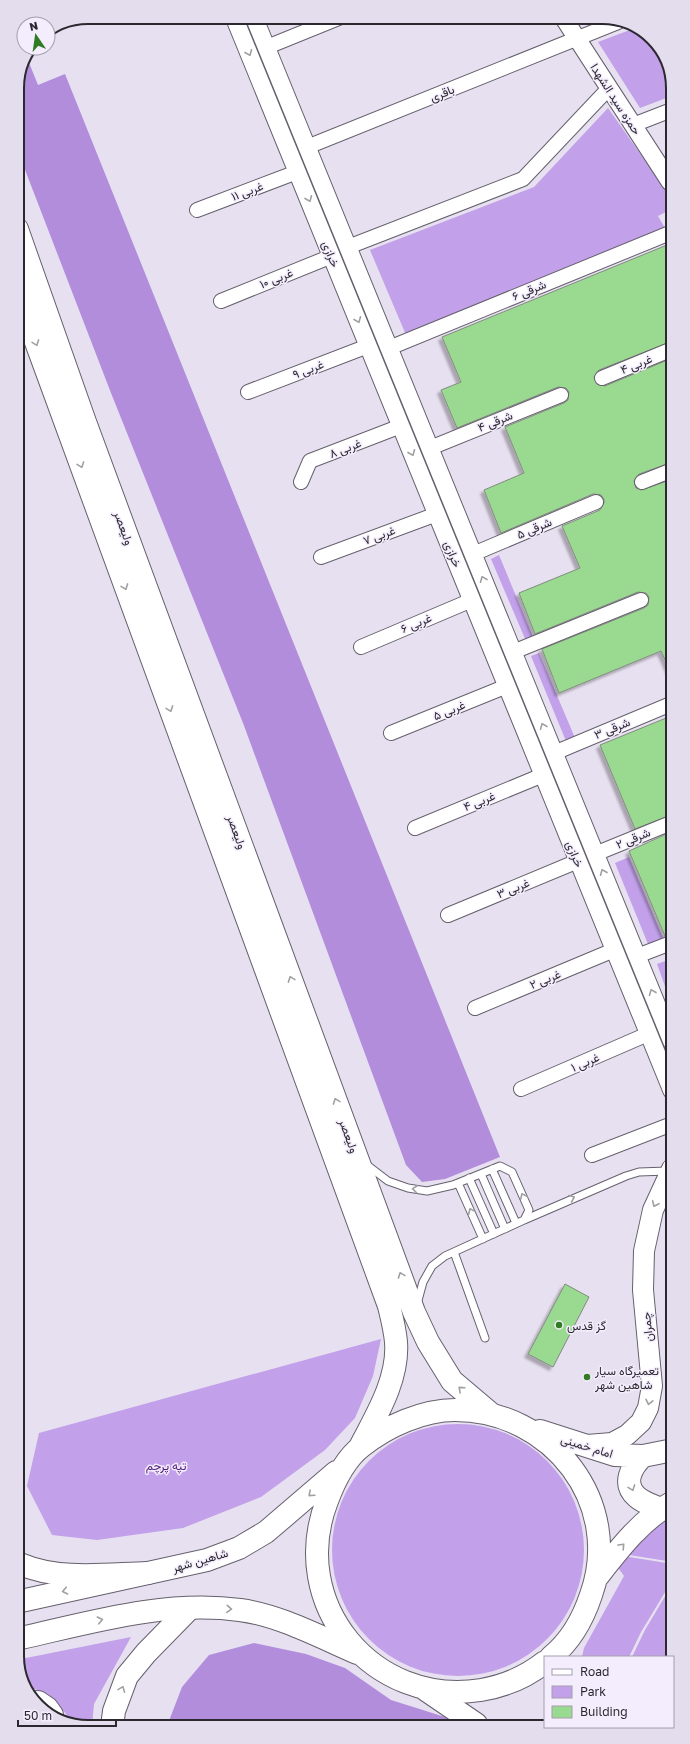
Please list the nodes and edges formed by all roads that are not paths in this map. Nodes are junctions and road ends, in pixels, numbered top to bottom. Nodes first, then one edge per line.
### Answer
1 (237, 24) edge
2 (257, 24) edge
3 (324, 24) edge
4 (567, 24) edge
5 (611, 25) edge
6 (577, 39) junction
7 (267, 47) junction
8 (609, 88) junction
9 (666, 112) edge
10 (633, 125) junction
11 (307, 146) junction
12 (297, 172) junction
13 (666, 176) edge
14 (197, 210) dead end
15 (666, 235) edge
16 (24, 245) edge
17 (348, 247) junction
18 (332, 256) junction
19 (221, 301) dead end
20 (24, 309) edge
21 (368, 346) junction
22 (389, 348) junction
23 (666, 352) edge
24 (602, 378) dead end
25 (248, 392) dead end
26 (561, 395) dead end
27 (410, 400) junction
28 (393, 406) junction
29 (401, 426) junction
30 (430, 448) junction
31 (666, 473) edge
32 (301, 482) dead end
33 (642, 482) dead end
34 (596, 502) dead end
35 (437, 514) junction
36 (473, 554) junction
37 (321, 557) dead end
38 (641, 600) dead end
39 (492, 601) junction
40 (473, 604) junction
41 (361, 647) dead end
42 (513, 652) junction
43 (507, 686) junction
44 (666, 706) edge
45 (391, 733) dead end
46 (554, 753) junction
47 (543, 775) junction
48 (666, 825) edge
49 (415, 828) dead end
50 (595, 854) junction
51 (578, 861) junction
52 (448, 915) dead end
53 (666, 945) edge
54 (614, 950) junction
55 (637, 956) junction
56 (475, 1008) dead end
57 (666, 1027) edge
58 (648, 1034) junction
59 (666, 1077) edge
60 (522, 1089) dead end
61 (666, 1126) edge
62 (592, 1156) dead end
63 (357, 1157) junction
64 (492, 1169) junction
65 (666, 1171) edge
66 (481, 1174) junction
67 (469, 1178) junction
68 (458, 1183) junction
69 (666, 1183) edge
70 (524, 1220) junction
71 (516, 1224) junction
72 (505, 1229) junction
73 (494, 1234) junction
74 (483, 1239) junction
75 (454, 1252) junction
76 (414, 1312) junction
77 (485, 1338) dead end
78 (491, 1414) junction
79 (526, 1427) junction
80 (583, 1445) junction
81 (666, 1451) edge
82 (355, 1453) junction
83 (643, 1456) junction
84 (666, 1505) edge
85 (24, 1566) edge
86 (148, 1573) junction
87 (598, 1576) junction
88 (24, 1600) edge
89 (190, 1608) junction
90 (583, 1618) junction
91 (24, 1637) edge
92 (360, 1654) junction
93 (552, 1656) edge
94 (568, 1656) edge
95 (544, 1663) edge
96 (425, 1689) junction
97 (113, 1720) edge
98 (470, 1720) edge

1 -> 12 street, خرازی
2 - 7 street, خرازی
3 - 7 street
4 - 6 street, حمزه سید الشهدا
5 - 6 street, باقری
6 - 8 street, حمزه سید الشهدا
6 - 11 street, باقری
7 - 11 street, خرازی
8 - 10 street, حمزه سید الشهدا
8 - 17 street
9 - 10 street
10 - 13 street, حمزه سید الشهدا
11 - 17 street, خرازی
12 - 14 street, ۱۱ غربی
12 -> 18 street, خرازی
15 - 22 street, ۶ شرقی
63 -> 16 main road, ولیعصر
17 - 22 street, خرازی
18 - 19 street, ۱۰ غربی
18 -> 21 street, خرازی
20 -> 82 main road, ولیعصر
21 - 25 street, ۹ غربی
21 - 28 street, خرازی
22 - 27 street, خرازی
23 - 24 street, ۴ غربی
26 - 30 street, ۴ شرقی
27 - 28 street
27 - 30 street, خرازی
28 - 29 street, خرازی
29 - 32 street, ۸ غربی
29 -> 35 street, خرازی
30 - 36 street, خرازی
31 - 33 street
34 - 36 street, ۵ شرقی
35 - 37 street, ۷ غربی
35 - 40 street, خرازی
39 -> 36 street, خرازی
38 - 42 street
39 - 40 street
39 - 42 street, خرازی
40 - 41 street, ۶ غربی
40 - 43 street, خرازی
46 -> 42 street, خرازی
43 - 45 street, ۵ غربی
43 - 47 street, خرازی
44 - 46 street, ۳ شرقی
46 - 50 street, خرازی
47 - 49 street, ۴ غربی
47 - 51 street, خرازی
48 - 50 street, ۲ شرقی
55 -> 50 street, خرازی
51 - 52 street, ۳ غربی
51 - 54 street, خرازی
53 - 55 street
54 - 56 street, ۲ غربی
54 - 58 street, خرازی
57 -> 55 street, خرازی
58 - 59 street, خرازی
58 - 60 street, ۱ غربی
61 - 62 street
68 -> 63 lane
76 -> 63 main road, ولیعصر
64 - 66 lane
70 -> 64 lane
64 - 71 lane
70 -> 65 lane
66 - 67 lane
66 - 72 lane
67 - 68 lane
67 - 73 lane
74 -> 68 lane
69 -> 80 main road, چمران
70 - 71 lane
71 - 72 lane
72 - 73 lane
73 - 74 lane
74 - 75 lane
75 - 76 lane
75 - 77 lane
78 -> 76 main road, ولیعصر
78 - 79 main road
78 - 82 main road
79 - 80 main road, امام خمینی
79 - 87 main road
80 - 83 main road, امام خمینی
81 - 83 main road, امام خمینی
82 -> 86 main road, شاهین شهر
82 - 92 main road
83 -> 84 main road
87 -> 84 main road
85 - 86 main road
86 -> 88 main road, شاهین شهر
87 - 90 main road
91 -> 89 main road
89 -> 92 main road
97 -> 89 main road
90 - 93 main road
90 - 94 main road
92 - 96 main road
95 - 96 main road
96 - 98 main road

